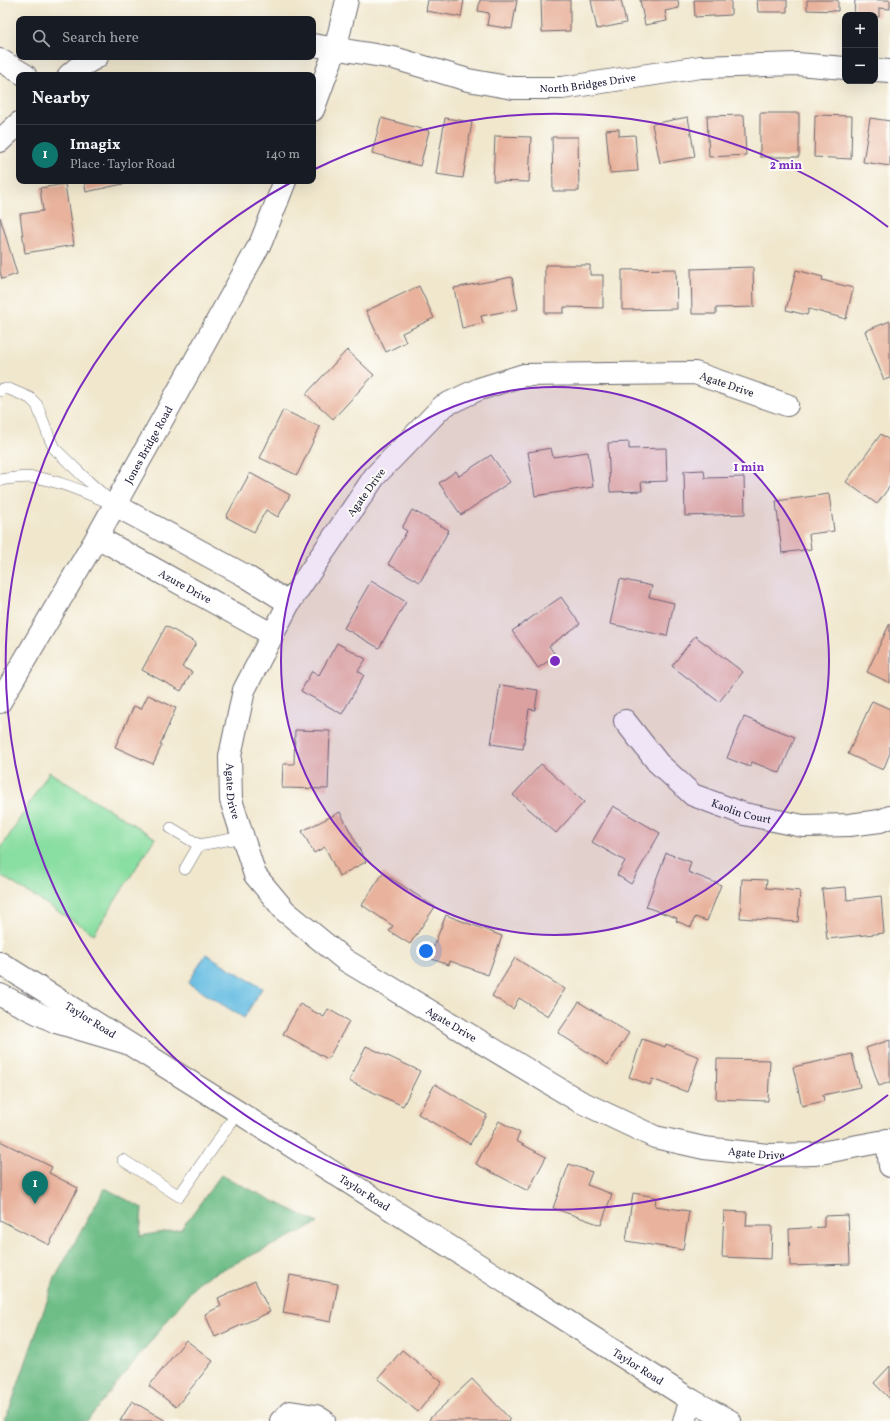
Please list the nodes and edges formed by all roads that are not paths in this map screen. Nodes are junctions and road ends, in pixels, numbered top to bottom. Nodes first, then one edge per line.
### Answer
1 (348, 0) edge
2 (316, 46) edge
3 (335, 50) junction
4 (0, 60) edge
5 (92, 60) edge
6 (842, 68) edge
7 (878, 70) edge
8 (890, 71) edge
9 (20, 72) edge
10 (72, 72) edge
11 (316, 102) edge
12 (16, 125) edge
13 (0, 141) edge
14 (284, 184) edge
15 (0, 391) edge
16 (787, 405) dead end
17 (0, 480) edge
18 (115, 505) junction
19 (97, 537) junction
20 (289, 603) junction
21 (273, 635) junction
22 (0, 702) edge
23 (625, 721) dead end
24 (890, 817) edge
25 (171, 828) dead end
26 (243, 837) junction
27 (200, 845) junction
28 (185, 869) dead end
29 (0, 963) edge
30 (0, 995) edge
31 (127, 1043) junction
32 (238, 1112) junction
33 (889, 1140) edge
34 (123, 1160) dead end
35 (890, 1166) edge
36 (691, 1400) junction
37 (281, 1421) edge
38 (324, 1421) edge
39 (684, 1421) edge
40 (730, 1421) edge

1 - 3 street
2 - 3 street, North Bridges Drive
3 - 6 street, North Bridges Drive
3 - 11 street
4 - 9 street
5 - 10 street
7 - 8 street
12 - 13 street
14 - 18 street, Jones Bridge Road
15 - 18 lane
16 - 20 street, Agate Drive
17 - 18 lane
18 - 19 street, Jones Bridge Road
18 - 20 street
19 - 21 street, Azure Drive
19 - 22 street, Jones Bridge Road
20 - 21 street, Agate Drive
21 - 26 street, Agate Drive
23 - 24 street, Kaolin Court
25 - 27 lane
26 - 27 lane
26 - 33 street, Agate Drive
27 - 28 lane
29 - 31 street, Taylor Road
30 - 31 street
31 - 32 street, Taylor Road
32 - 34 lane
32 - 36 street, Taylor Road
33 - 35 street
36 - 39 street
36 - 40 street, Taylor Road
37 - 38 street

